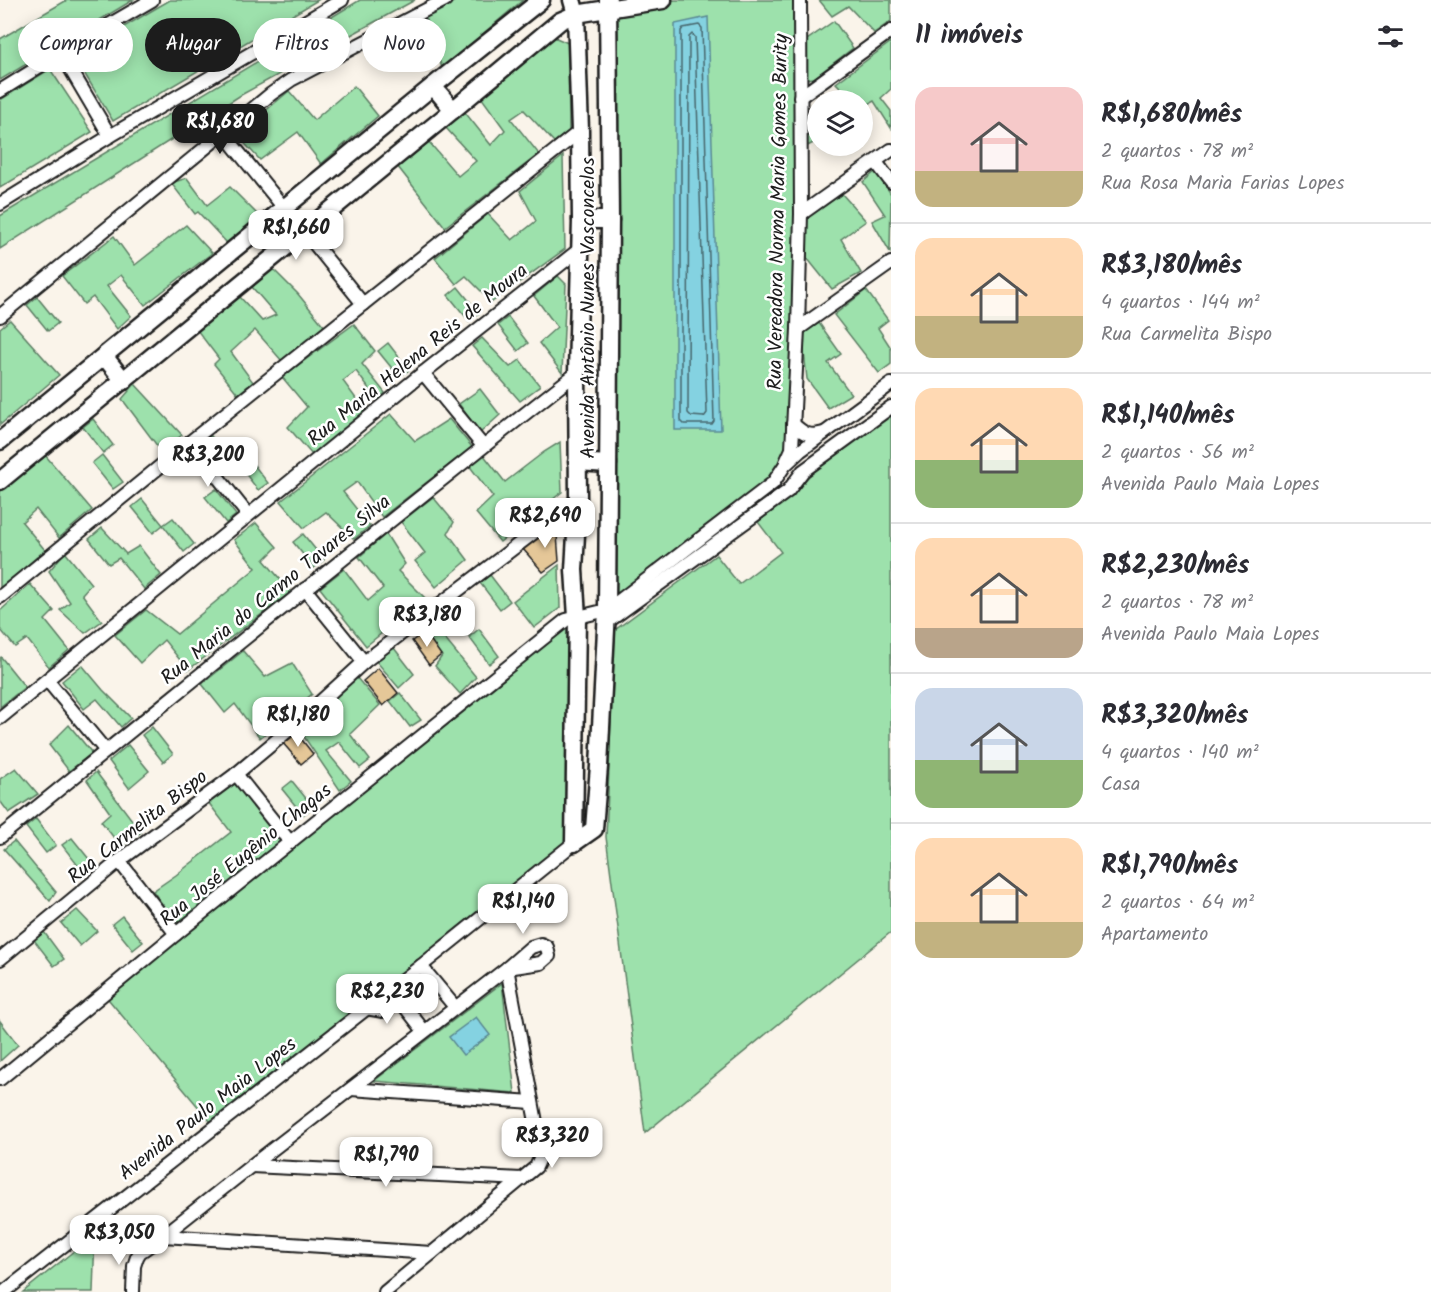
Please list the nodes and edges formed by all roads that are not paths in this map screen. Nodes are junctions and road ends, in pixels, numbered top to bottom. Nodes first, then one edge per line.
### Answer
1 (152, 0) edge
2 (342, 0) edge
3 (445, 0) edge
4 (541, 0) edge
5 (663, 0) edge
6 (800, 0) edge
7 (608, 4) edge
8 (574, 7) edge
9 (121, 18) edge
10 (891, 31) edge
11 (30, 72) edge
12 (72, 72) edge
13 (433, 86) junction
14 (0, 91) edge
15 (800, 97) junction
16 (453, 110) junction
17 (580, 131) junction
18 (223, 133) junction
19 (110, 136) junction
20 (891, 150) edge
21 (876, 162) junction
22 (891, 182) edge
23 (0, 204) edge
24 (284, 208) junction
25 (801, 214) junction
26 (580, 220) junction
27 (610, 220) junction
28 (305, 232) junction
29 (580, 249) junction
30 (891, 263) edge
31 (363, 304) junction
32 (0, 316) edge
33 (798, 329) junction
34 (104, 356) junction
35 (423, 373) junction
36 (577, 373) junction
37 (124, 381) junction
38 (891, 384) edge
39 (891, 407) edge
40 (793, 424) junction
41 (825, 433) junction
42 (0, 441) edge
43 (190, 442) junction
44 (483, 446) junction
45 (578, 462) junction
46 (608, 464) junction
47 (785, 465) junction
48 (0, 481) edge
49 (578, 499) junction
50 (248, 515) junction
51 (305, 589) junction
52 (0, 597) edge
53 (577, 617) junction
54 (607, 617) junction
55 (364, 662) junction
56 (47, 680) junction
57 (0, 718) edge
58 (106, 751) junction
59 (236, 774) junction
60 (0, 837) edge
61 (291, 842) junction
62 (574, 843) junction
63 (119, 861) junction
64 (176, 934) junction
65 (0, 959) edge
66 (421, 966) junction
67 (382, 996) junction
68 (397, 1000) junction
69 (455, 1007) junction
70 (366, 1008) junction
71 (423, 1031) junction
72 (0, 1079) edge
73 (351, 1089) junction
74 (532, 1102) junction
75 (252, 1166) junction
76 (522, 1179) junction
77 (163, 1236) junction
78 (432, 1253) junction
79 (4, 1292) edge
80 (133, 1292) edge
81 (385, 1292) edge

1 - 9 street
2 - 19 street
3 - 18 street
4 - 13 street
5 - 7 street
6 - 15 street, Rua Vereadora Norma Maria Gomes Burity
7 - 8 street
7 - 27 street, Avenida Antônio Nunes Vasconcelos
8 - 16 street
8 - 17 street, Avenida Antônio Nunes Vasconcelos
10 - 15 street
11 - 14 street
12 - 19 street
13 - 16 street
13 - 24 street
15 - 25 street, Rua Vereadora Norma Maria Gomes Burity
16 - 28 street
17 - 26 street, Avenida Antônio Nunes Vasconcelos
17 - 31 street
18 - 24 street
18 - 32 street
19 - 23 street
20 - 21 street
21 - 22 street
21 - 25 street
24 - 34 street
25 - 33 street, Rua Vereadora Norma Maria Gomes Burity
26 - 27 street
26 - 29 street, Avenida Antônio Nunes Vasconcelos
27 - 46 street, Avenida Antônio Nunes Vasconcelos
28 - 31 street
28 - 37 street
29 - 35 street, Rua Maria Helena Reis de Moura
29 - 36 street, Avenida Antônio Nunes Vasconcelos
30 - 33 street
31 - 43 street
33 - 40 street, Rua Vereadora Norma Maria Gomes Burity
34 - 37 street
34 - 42 street
35 - 44 street
35 - 50 street, Rua Maria Helena Reis de Moura
36 - 44 street, Rua Maria do Carmo Tavares Silva
36 - 45 street, Avenida Antônio Nunes Vasconcelos
37 - 48 street
38 - 41 street
39 - 54 street
40 - 41 street
40 - 47 street, Rua Vereadora Norma Maria Gomes Burity
41 - 47 street
43 - 50 street
43 - 52 street
44 - 51 street, Rua Maria do Carmo Tavares Silva
45 - 46 street
45 - 49 street, Avenida Antônio Nunes Vasconcelos
46 - 54 street, Avenida Antônio Nunes Vasconcelos
47 - 54 street
49 - 53 street, Avenida Antônio Nunes Vasconcelos
49 - 55 street, Rua Carmelita Bispo
50 - 56 street, Rua Maria Helena Reis de Moura
51 - 55 street
51 - 58 street, Rua Maria do Carmo Tavares Silva
53 - 54 street, Rua José Eugênio Chagas
53 - 61 street, Rua José Eugênio Chagas
53 - 62 street, Avenida Antônio Nunes Vasconcelos
54 - 62 street, Avenida Antônio Nunes Vasconcelos
55 - 59 street, Rua Carmelita Bispo
56 - 57 street, Rua Maria Helena Reis de Moura
56 - 58 street
58 - 60 street, Rua Maria do Carmo Tavares Silva
59 - 61 street
59 - 63 street, Rua Carmelita Bispo
61 - 64 street, Rua José Eugênio Chagas
62 - 66 street, Avenida Paulo Maia Lopes
63 - 64 street
63 - 65 street, Rua Carmelita Bispo
64 - 72 street, Rua José Eugênio Chagas
66 - 67 street, Avenida Paulo Maia Lopes
66 - 69 street
67 - 68 street
67 - 70 street, Avenida Paulo Maia Lopes
68 - 70 street
68 - 71 street
69 - 71 street
69 - 74 street
70 - 79 street, Avenida Paulo Maia Lopes
71 - 73 street
73 - 74 street
73 - 75 street
74 - 76 street
75 - 76 street
75 - 77 street
76 - 78 street
77 - 78 street
77 - 80 street
78 - 81 street

